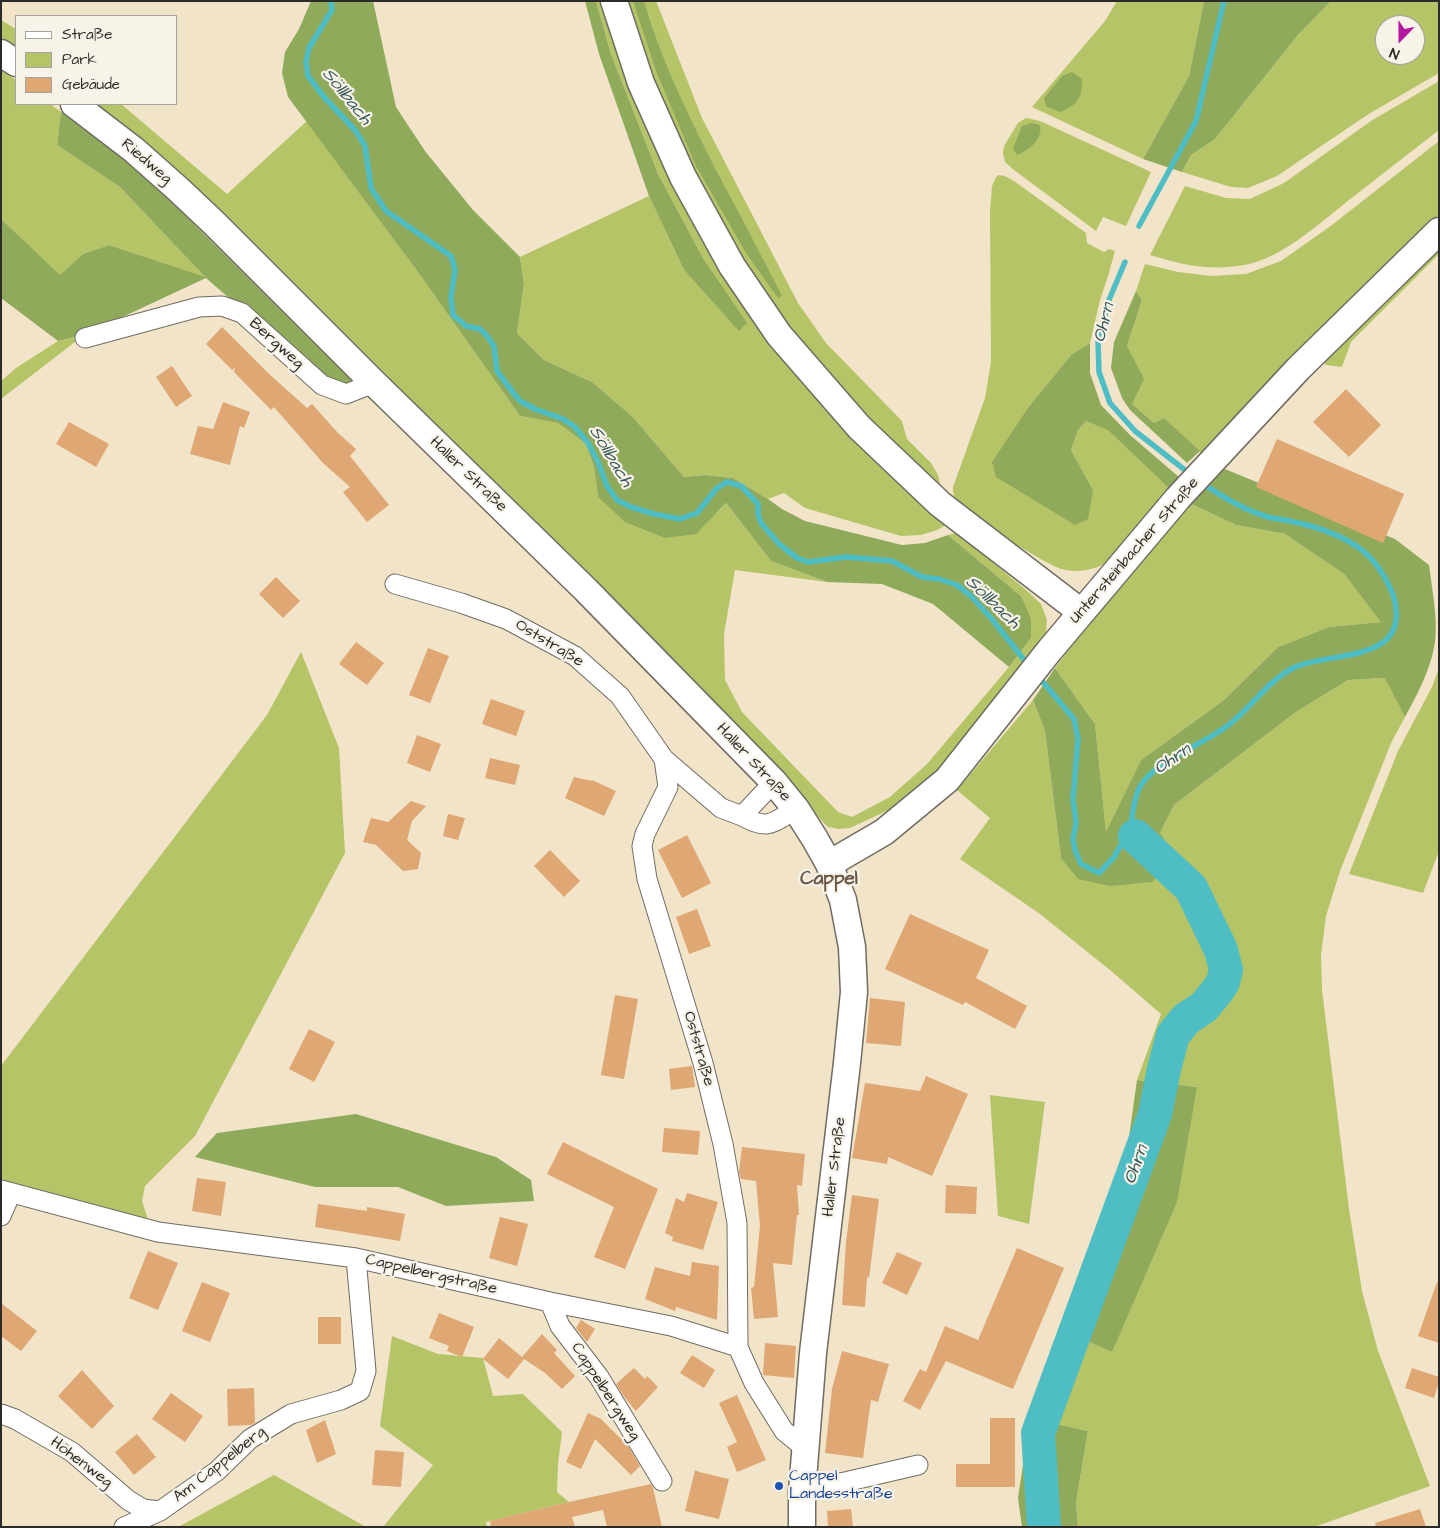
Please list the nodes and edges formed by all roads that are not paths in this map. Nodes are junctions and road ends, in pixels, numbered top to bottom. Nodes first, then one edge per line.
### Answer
1 (614, 1) edge
2 (1, 53) edge
3 (15, 62) edge
4 (75, 105) edge
5 (215, 224) joint
6 (1439, 231) edge
7 (85, 338) dead end
8 (374, 383) junction
9 (395, 584) dead end
10 (1081, 612) junction
11 (664, 760) junction
12 (774, 782) junction
13 (796, 809) junction
14 (742, 816) junction
15 (829, 864) junction
16 (6, 1192) edge
17 (1, 1216) edge
18 (356, 1258) junction
19 (550, 1302) junction
20 (738, 1348) junction
21 (1, 1414) edge
22 (805, 1448) junction
23 (918, 1465) dead end
24 (662, 1481) dead end
25 (802, 1492) junction
26 (160, 1511) junction
27 (124, 1527) edge
28 (802, 1527) edge

1 - 10 main road
2 - 3 main road
4 - 5 main road, Riedweg
5 - 8 main road, Haller Straße
6 - 10 main road, Untersteinbacher Straße
7 - 8 street, Bergweg
8 - 12 main road, Haller Straße
9 - 11 street, Oststraße
10 - 15 main road, Untersteinbacher Straße
11 - 14 street, Oststraße
11 - 20 street, Oststraße
12 - 13 main road, Haller Straße
12 - 14 street
13 - 14 street, Oststraße
13 - 15 main road, Haller Straße
15 - 22 main road, Haller Straße
16 - 17 street
16 - 18 street, Cappelbergstraße
18 - 19 street, Cappelbergstraße
18 - 26 street, Am Cappelberg
19 - 20 street, Cappelbergstraße
19 - 24 street, Cappelbergweg
20 - 22 street
21 - 26 street, Höhenweg
22 - 25 main road, Haller Straße
23 - 25 street
25 - 28 main road, Haller Straße
26 - 27 street, Am Cappelberg

